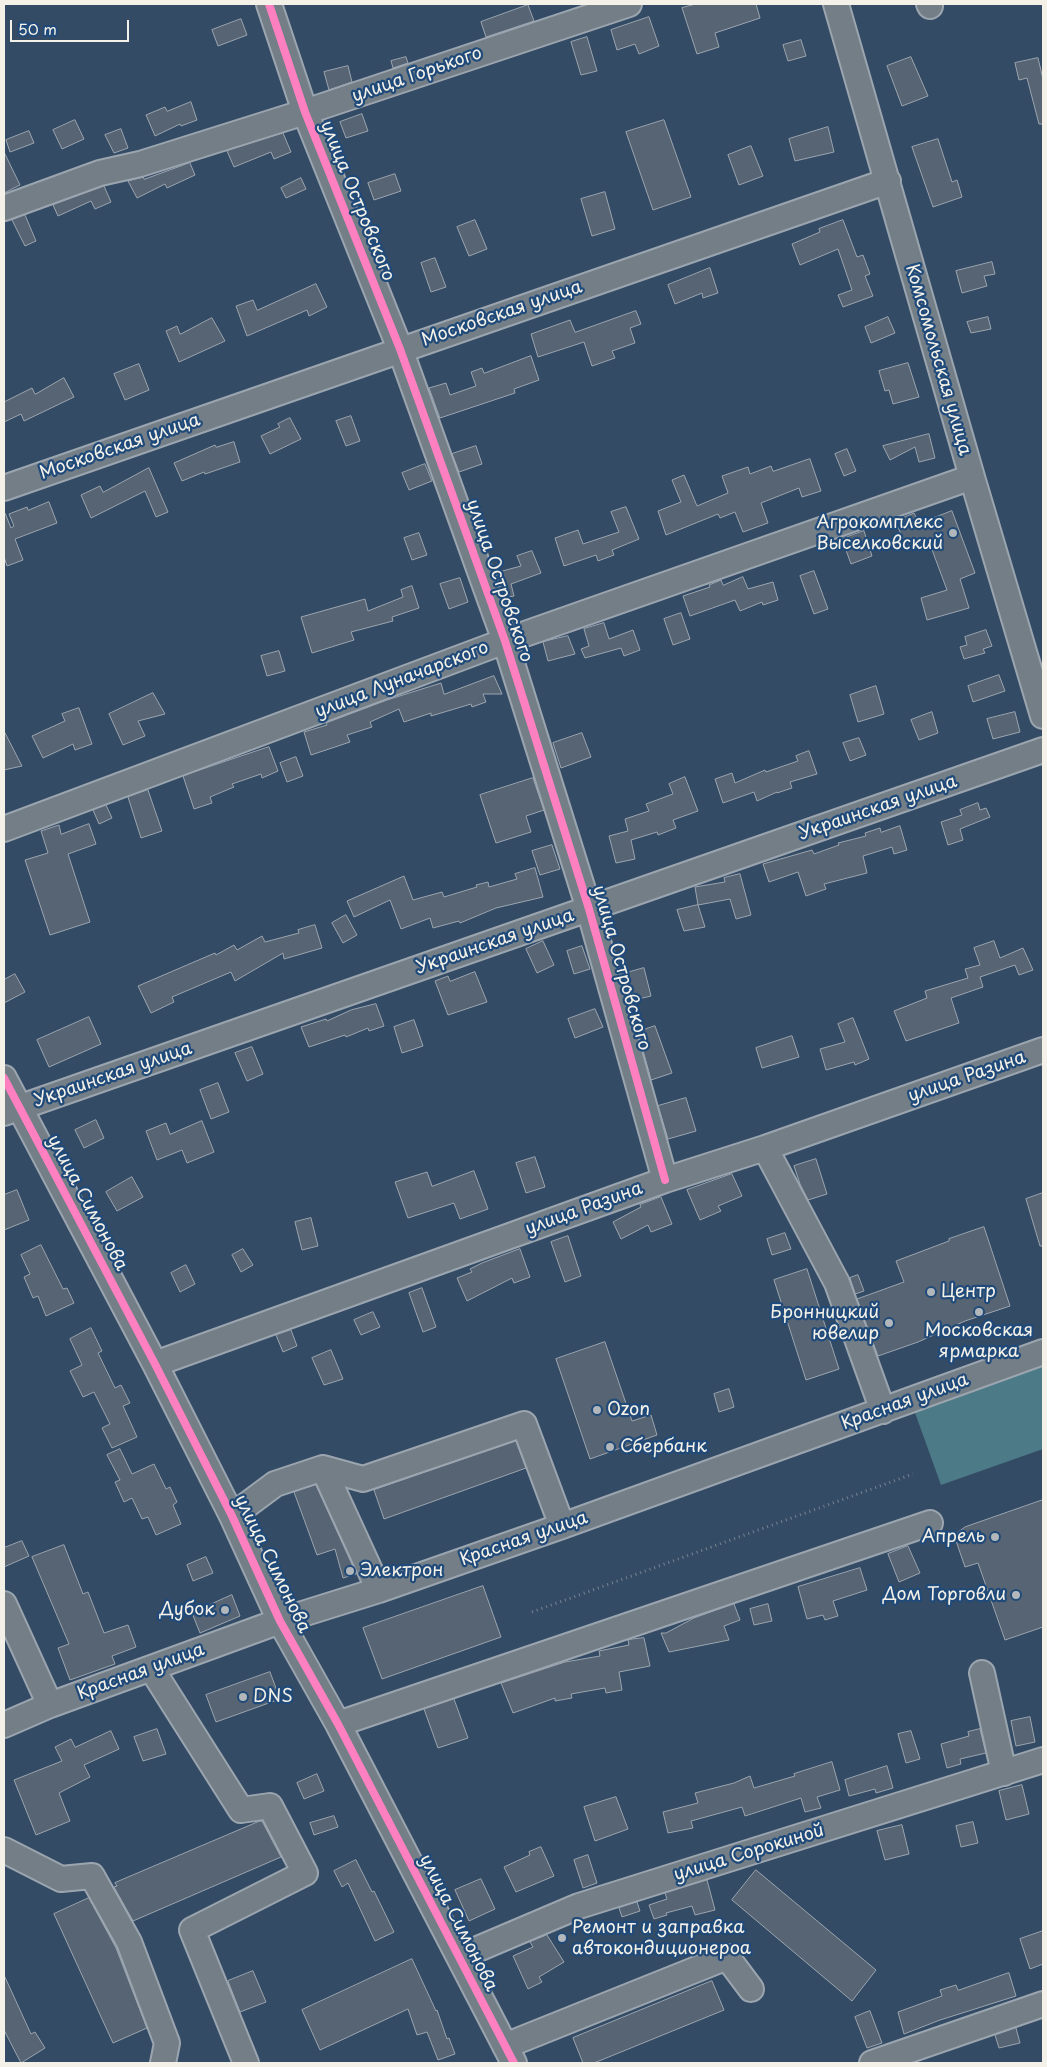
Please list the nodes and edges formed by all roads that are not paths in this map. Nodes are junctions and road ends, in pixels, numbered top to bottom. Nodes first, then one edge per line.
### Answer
1 (269, 4) edge
2 (629, 4) edge
3 (836, 4) edge
4 (305, 112) junction
5 (888, 181) junction
6 (4, 208) edge
7 (400, 349) junction
8 (972, 477) junction
9 (4, 488) edge
10 (506, 640) junction
11 (1038, 672) edge
12 (1043, 716) edge
13 (1043, 750) edge
14 (4, 829) edge
15 (589, 909) junction
16 (1043, 1050) edge
17 (4, 1078) edge
18 (12, 1110) edge
19 (765, 1148) junction
20 (665, 1180) junction
21 (1043, 1352) edge
22 (155, 1364) junction
23 (883, 1411) junction
24 (323, 1468) junction
25 (232, 1516) junction
26 (930, 1523) dead end
27 (562, 1526) junction
28 (379, 1590) junction
29 (4, 1604) edge
30 (280, 1621) junction
31 (151, 1668) junction
32 (982, 1673) dead end
33 (50, 1705) junction
34 (4, 1724) edge
35 (338, 1724) junction
36 (1043, 1760) edge
37 (1004, 1773) junction
38 (4, 1850) edge
39 (459, 1957) junction
40 (751, 1990) dead end
41 (1043, 2004) edge
42 (509, 2055) edge
43 (163, 2063) edge
44 (246, 2063) edge
45 (872, 2063) edge

1 - 4 street, улица Островского
2 - 4 street, улица Горького
3 - 5 street, Комсомольская улица
4 - 6 street, улица Горького
4 - 7 street, улица Островского
5 - 7 street, Московская улица
5 - 8 street, Комсомольская улица
7 - 9 street, Московская улица
7 - 10 street, улица Островского
8 - 10 street, улица Луначарского
8 - 11 street, Комсомольская улица
10 - 14 street, улица Луначарского
10 - 15 street, улица Островского
11 - 12 street, Комсомольская улица
13 - 15 street, Украинская улица
15 - 18 street, Украинская улица
15 - 20 street, улица Островского
16 - 19 street, улица Разина
17 - 18 street, улица Симонова
18 - 22 street, улица Симонова
19 - 20 street, улица Разина
19 - 23 street
20 - 22 street, улица Разина
21 - 23 street, Красная улица
22 - 25 street, улица Симонова
23 - 27 street, Красная улица
24 - 25 street
24 - 27 street
24 - 28 street
25 - 30 street, улица Симонова
26 - 35 street
27 - 28 street, Красная улица
28 - 30 street, Красная улица
29 - 33 street
30 - 31 street, Красная улица
30 - 35 street, улица Симонова
31 - 33 street, Красная улица
31 - 44 street
32 - 37 street
33 - 34 street, Красная улица
35 - 39 street, улица Симонова
36 - 37 street, улица Сорокиной
37 - 39 street, улица Сорокиной
38 - 43 street
39 - 42 street, улица Симонова
40 - 42 street
41 - 45 street

